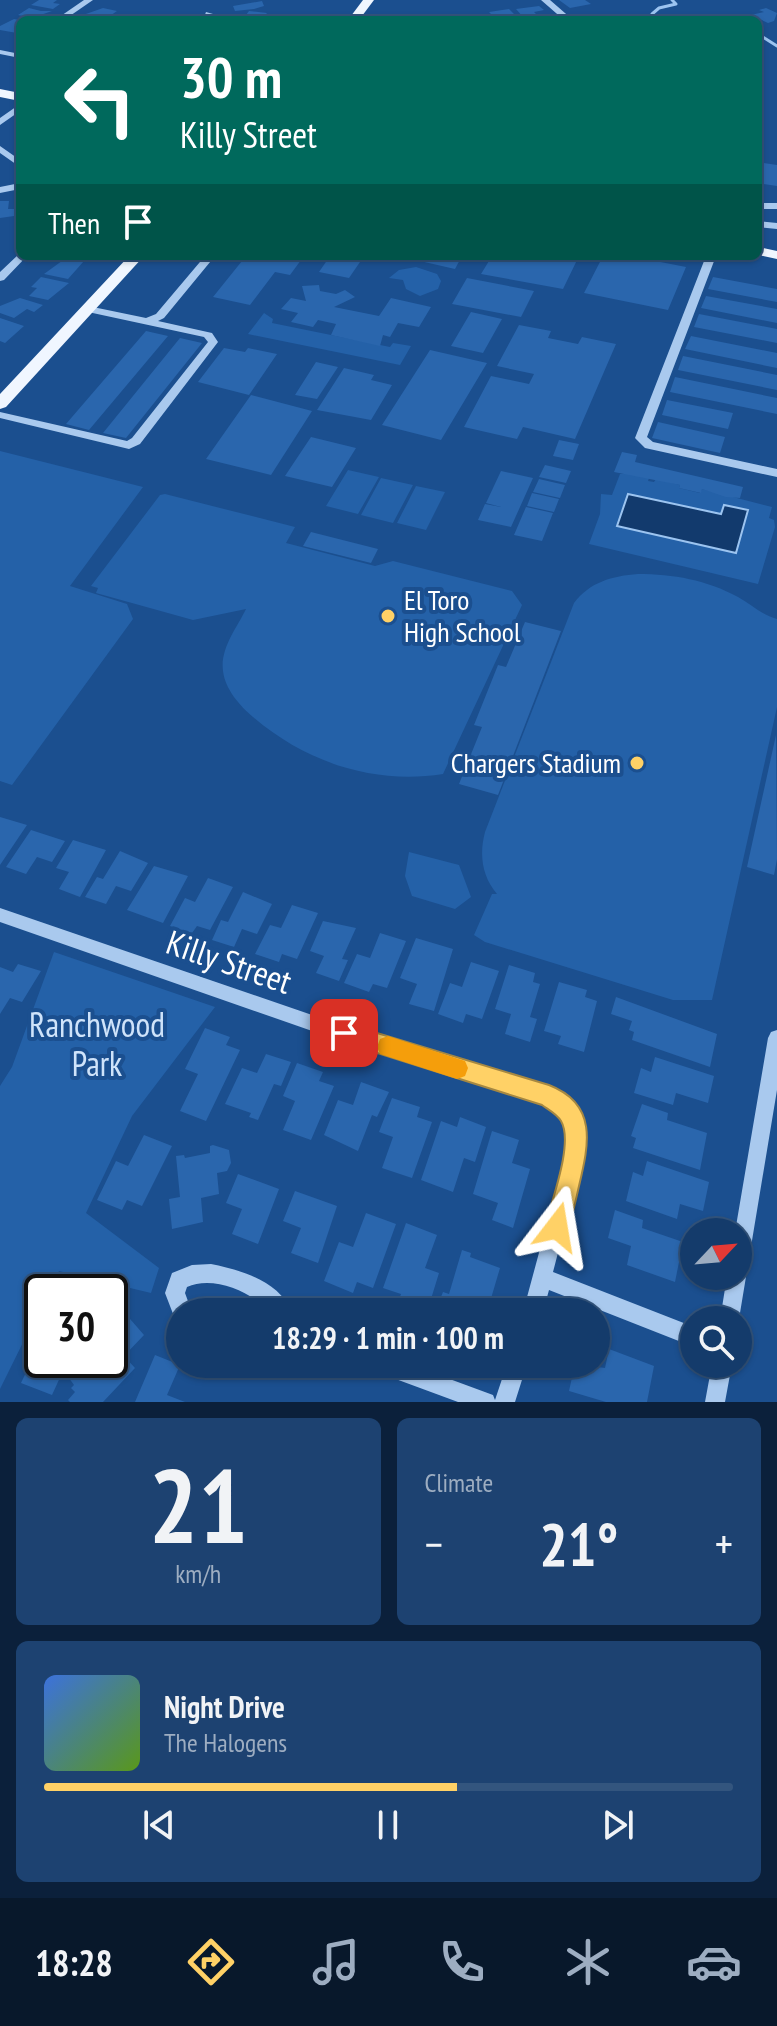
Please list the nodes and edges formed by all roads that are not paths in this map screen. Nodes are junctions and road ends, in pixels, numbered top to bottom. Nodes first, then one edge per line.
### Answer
1 (89, 0) edge
2 (369, 0) edge
3 (545, 0) edge
4 (65, 16) edge
5 (356, 16) edge
6 (561, 16) edge
7 (18, 260) edge
8 (133, 260) edge
9 (207, 260) edge
10 (709, 260) edge
11 (0, 278) edge
12 (88, 309) junction
13 (147, 322) junction
14 (0, 404) edge
15 (0, 415) edge
16 (777, 473) edge
17 (0, 915) edge
18 (777, 1038) edge
19 (771, 1104) edge
20 (748, 1218) edge
21 (544, 1278) junction
22 (177, 1298) edge
23 (271, 1298) edge
24 (538, 1298) edge
25 (680, 1331) edge
26 (420, 1378) edge
27 (513, 1378) edge
28 (719, 1378) edge
29 (486, 1402) edge
30 (505, 1402) edge
31 (715, 1402) edge

1 - 4 street
2 - 5 main road
3 - 6 street
7 - 11 street
8 - 12 main road
9 - 13 street
10 - 16 street
12 - 13 street
12 - 14 main road
13 - 15 street
17 - 21 street, Killy Street
18 - 19 street
19 - 20 street
21 - 24 street
21 - 25 street
22 - 23 street
26 - 29 street
27 - 30 street
28 - 31 street

